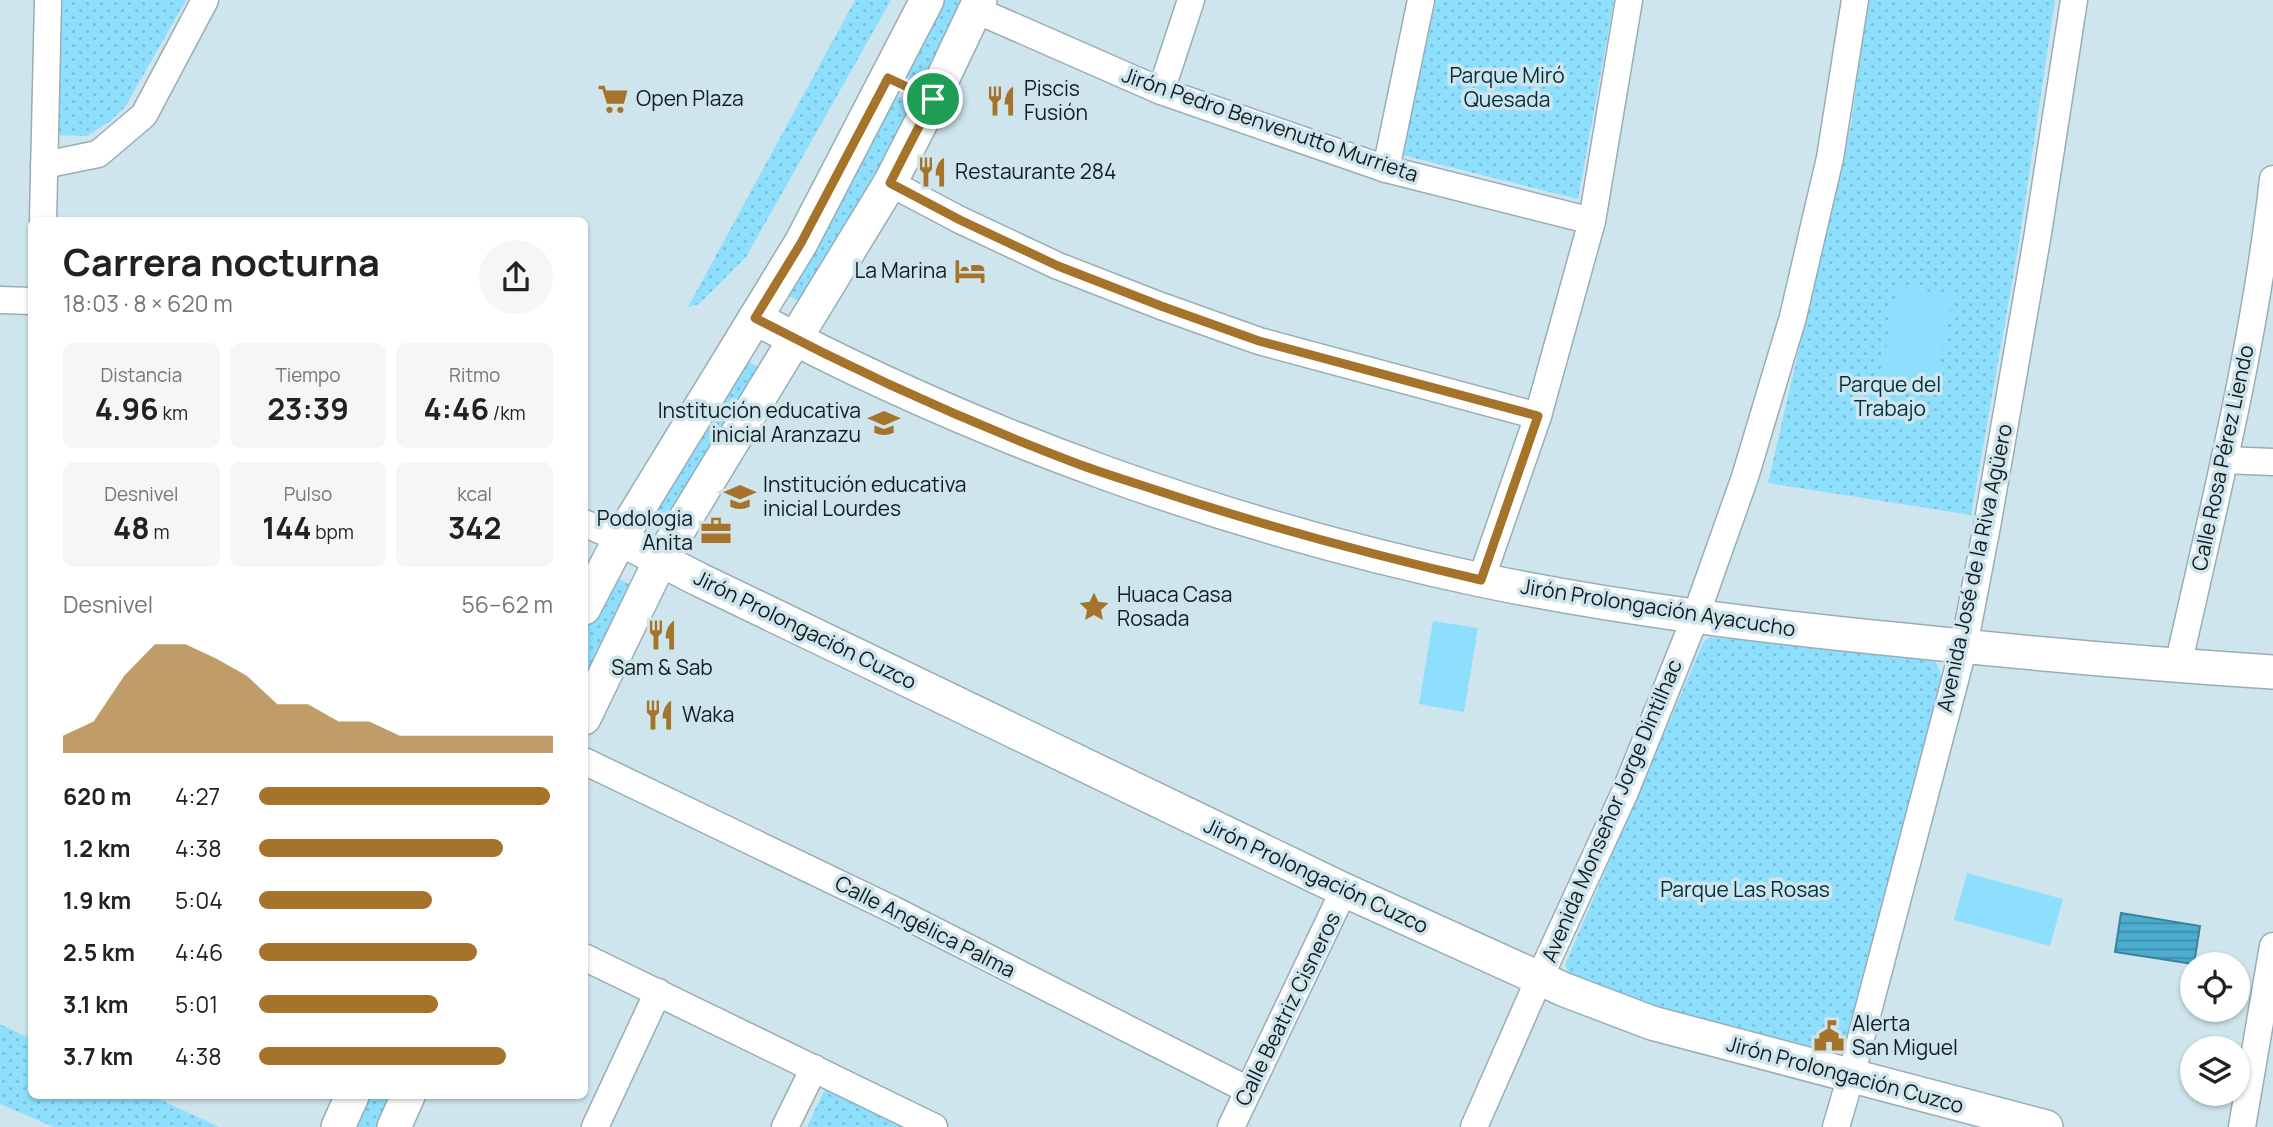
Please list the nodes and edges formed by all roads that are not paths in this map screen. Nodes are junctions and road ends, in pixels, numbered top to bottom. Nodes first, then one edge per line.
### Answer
1 (48, 0) edge
2 (205, 0) edge
3 (927, 0) edge
4 (1191, 0) edge
5 (1421, 0) edge
6 (1629, 0) edge
7 (1855, 0) edge
8 (2074, 0) edge
9 (984, 10) edge
10 (888, 78) junction
11 (1161, 91) junction
12 (933, 99) junction
13 (44, 165) junction
14 (1386, 169) junction
15 (2273, 178) edge
16 (890, 183) junction
17 (43, 217) edge
18 (1592, 220) junction
19 (2269, 251) edge
20 (0, 300) edge
21 (28, 301) edge
22 (755, 318) junction
23 (796, 340) junction
24 (1538, 416) junction
25 (2224, 460) junction
26 (2273, 462) edge
27 (588, 525) edge
28 (620, 539) junction
29 (661, 559) junction
30 (1481, 580) junction
31 (588, 599) edge
32 (1695, 618) junction
33 (1964, 646) junction
34 (2178, 666) junction
35 (2273, 672) edge
36 (588, 710) edge
37 (592, 764) edge
38 (1344, 890) junction
39 (2273, 946) edge
40 (588, 959) edge
41 (1539, 979) junction
42 (658, 992) junction
43 (814, 1068) junction
44 (1851, 1076) junction
45 (1248, 1090) junction
46 (351, 1099) edge
47 (407, 1099) edge
48 (338, 1127) edge
49 (394, 1127) edge
50 (595, 1127) edge
51 (785, 1127) edge
52 (934, 1127) edge
53 (1231, 1127) edge
54 (1474, 1127) edge
55 (1836, 1127) edge
56 (2046, 1127) edge
57 (2242, 1127) edge

1 - 13 street
2 - 13 street
3 - 10 street
4 - 11 street
5 - 14 street
6 - 18 street
7 - 32 street, Avenida Monseñor Jorge Dintilhac
8 - 33 street, Avenida José de la Riva Agüero
9 - 11 street, Jirón Pedro Benvenutto Murrieta
9 - 12 street
10 - 12 street
10 - 22 street
11 - 14 street, Jirón Pedro Benvenutto Murrieta
12 - 16 street
13 - 17 street
14 - 18 street, Jirón Pedro Benvenutto Murrieta
15 - 19 street, Calle Rosa Pérez Liendo
16 - 23 street
16 - 24 street
18 - 24 street
19 - 25 street, Calle Rosa Pérez Liendo
20 - 21 street
22 - 23 street, Jirón Prolongación Ayacucho
22 - 28 street
23 - 29 street
23 - 30 street, Jirón Prolongación Ayacucho
24 - 30 street
25 - 26 street
25 - 34 street, Calle Rosa Pérez Liendo
27 - 28 street
28 - 29 street, Jirón Prolongación Cuzco
28 - 31 street
29 - 36 street
29 - 38 street, Jirón Prolongación Cuzco
30 - 32 street, Jirón Prolongación Ayacucho
32 - 33 street, Jirón Prolongación Ayacucho
32 - 41 street, Avenida Monseñor Jorge Dintilhac
33 - 34 street, Jirón Prolongación Ayacucho
33 - 44 street, Avenida José de la Riva Agüero
34 - 35 street, Jirón Prolongación Ayacucho
37 - 45 street, Calle Angélica Palma
38 - 41 street, Jirón Prolongación Cuzco
38 - 45 street, Calle Beatriz Cisneros
39 - 57 street
40 - 42 street
41 - 44 street, Jirón Prolongación Cuzco
41 - 54 street, Avenida Monseñor Jorge Dintilhac
42 - 43 street
42 - 50 street
43 - 51 street
43 - 52 street
44 - 55 street, Avenida José de la Riva Agüero
44 - 56 street, Jirón Prolongación Cuzco
45 - 53 street, Calle Beatriz Cisneros
46 - 48 street
47 - 49 street

